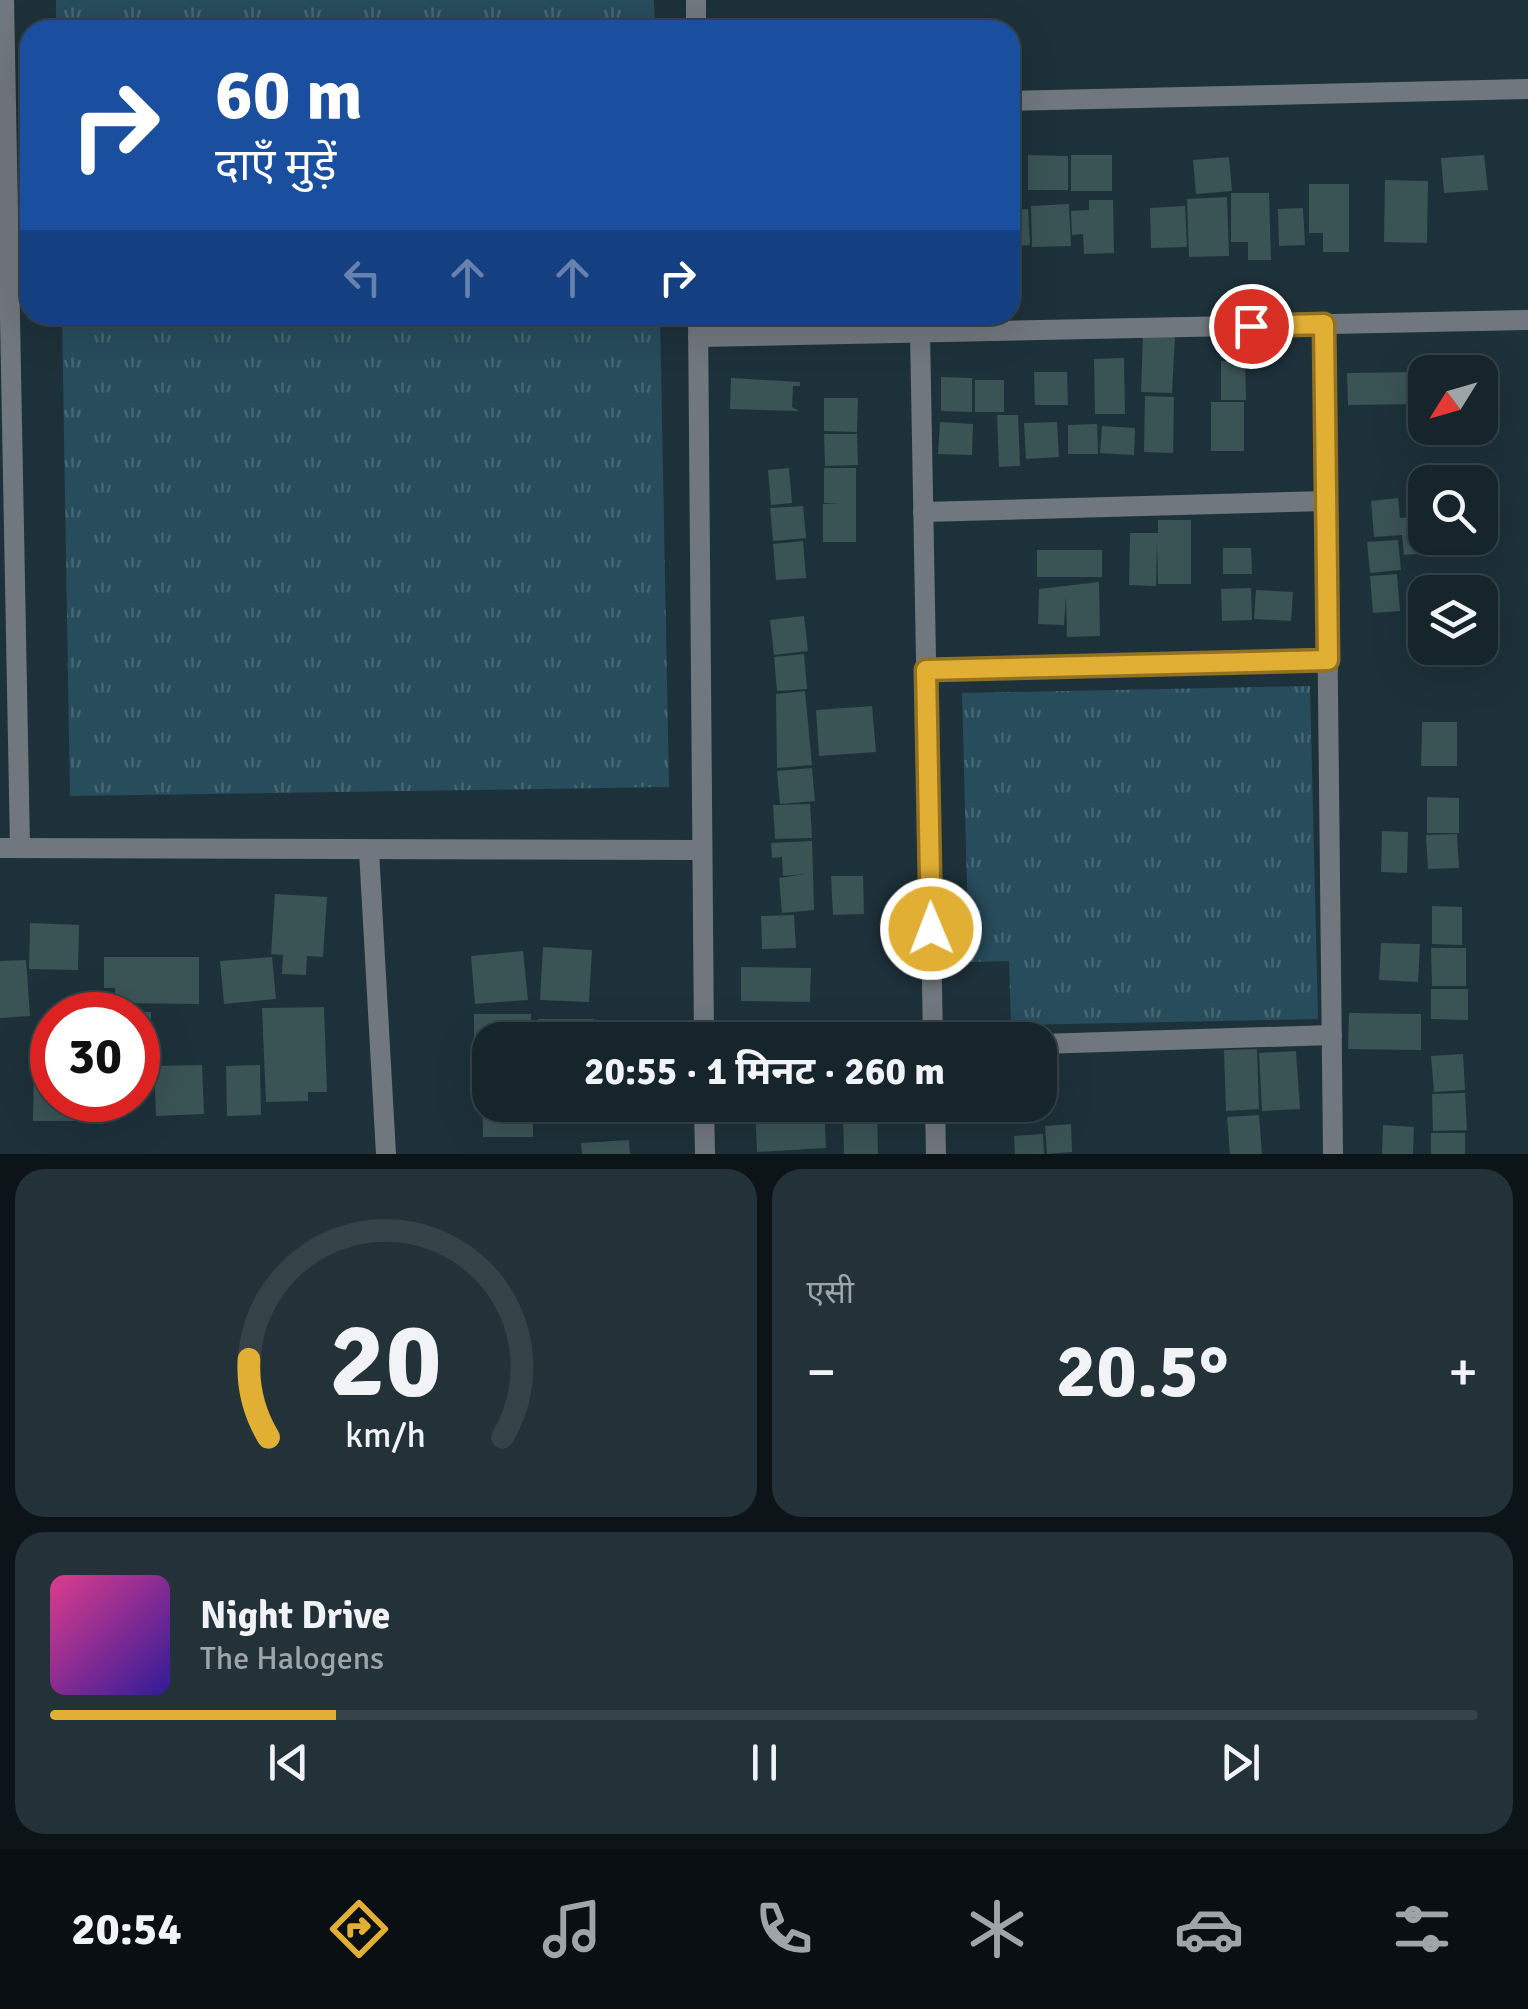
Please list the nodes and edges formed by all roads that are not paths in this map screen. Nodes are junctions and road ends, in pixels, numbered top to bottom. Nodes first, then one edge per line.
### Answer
1 (4, 0) edge
2 (1528, 89) edge
3 (1020, 101) edge
4 (4, 189) edge
5 (1528, 320) edge
6 (1324, 324) junction
7 (698, 325) edge
8 (920, 332) junction
9 (698, 337) junction
10 (6, 433) edge
11 (1326, 501) junction
12 (924, 512) junction
13 (1328, 660) junction
14 (926, 670) junction
15 (10, 847) edge
16 (702, 850) junction
17 (369, 851) junction
18 (704, 1022) edge
19 (933, 1022) edge
20 (1332, 1035) junction
21 (1057, 1043) edge
22 (704, 1122) edge
23 (935, 1122) edge
24 (386, 1154) edge
25 (704, 1154) edge
26 (936, 1154) edge
27 (1333, 1154) edge

1 - 4 street
2 - 3 street
4 - 10 street
5 - 6 street
6 - 8 street
6 - 11 street
7 - 9 street
8 - 9 street
8 - 12 street
9 - 16 street
10 - 15 street
11 - 12 street
11 - 13 street
12 - 14 street
13 - 14 street
13 - 20 street
14 - 19 street
15 - 17 street
16 - 17 street
16 - 18 street
17 - 24 street
20 - 21 street
20 - 27 street
22 - 25 street
23 - 26 street

